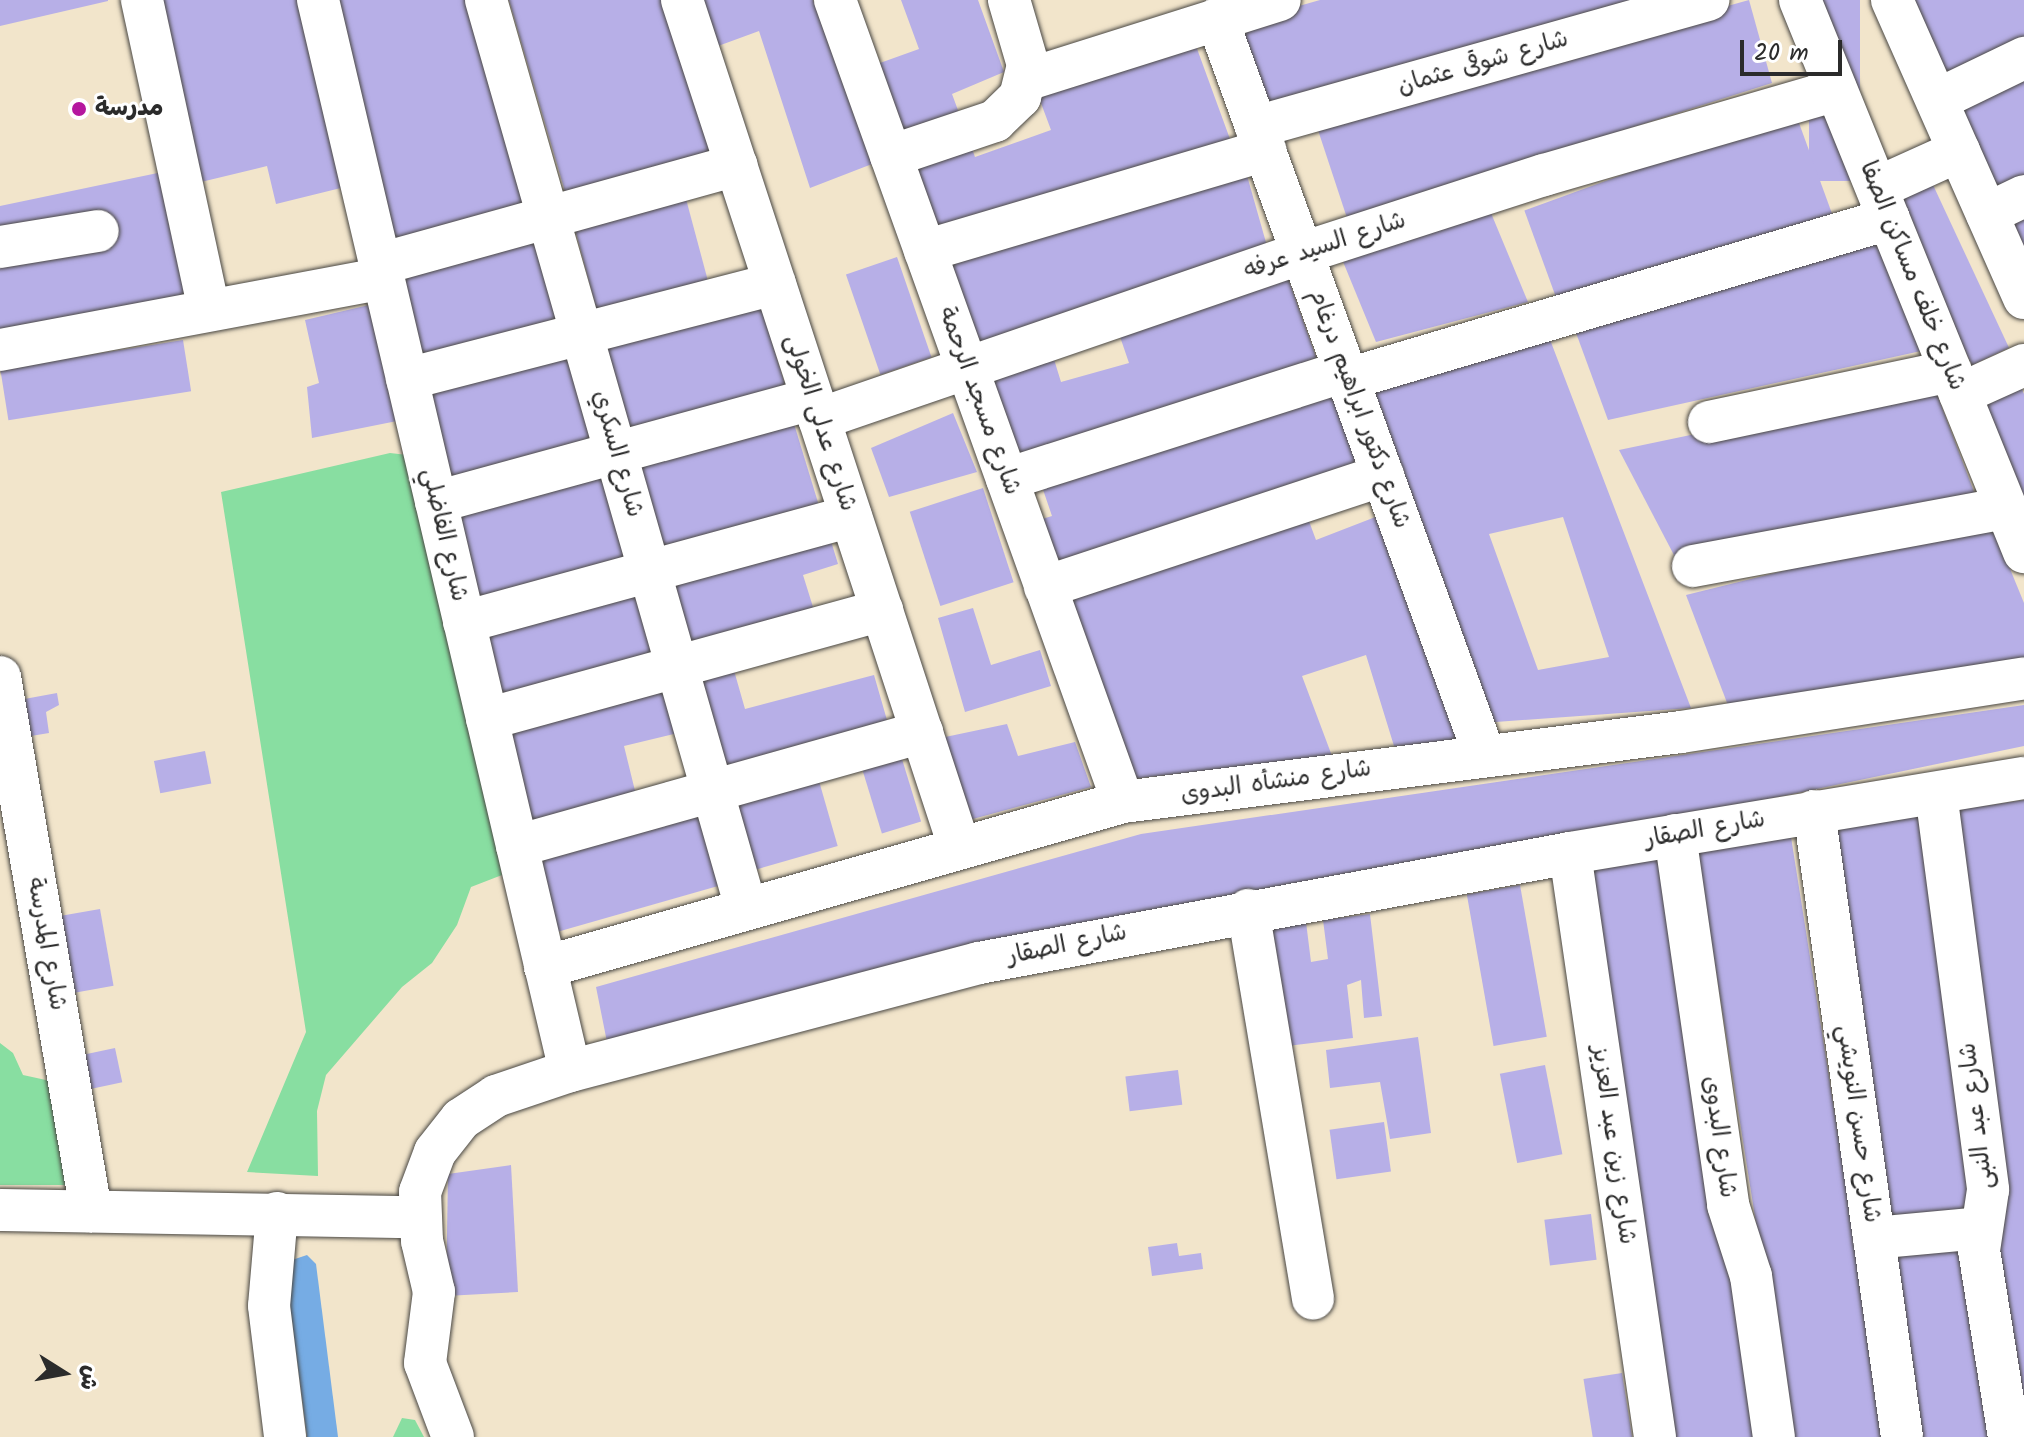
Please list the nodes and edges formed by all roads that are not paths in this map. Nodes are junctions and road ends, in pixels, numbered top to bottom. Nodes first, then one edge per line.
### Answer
1 (142, 0) edge
2 (318, 0) edge
3 (486, 0) edge
4 (682, 0) edge
5 (835, 0) edge
6 (1009, 0) edge
7 (1280, 0) edge
8 (1709, 0) edge
9 (1800, 0) edge
10 (1892, 0) edge
11 (1209, 13) edge
12 (2024, 58) edge
13 (1026, 80) junction
14 (1836, 90) junction
15 (1937, 100) junction
16 (1261, 138) junction
17 (1959, 151) junction
18 (891, 156) junction
19 (736, 165) junction
20 (2024, 196) edge
21 (1883, 203) junction
22 (1987, 214) junction
23 (549, 216) junction
24 (98, 231) dead end
25 (0, 247) edge
26 (925, 251) junction
27 (1302, 253) junction
28 (382, 271) junction
29 (775, 284) junction
30 (2024, 298) edge
31 (209, 310) junction
32 (583, 334) junction
33 (0, 350) edge
34 (2024, 365) edge
35 (967, 368) junction
36 (1346, 375) junction
37 (407, 379) junction
38 (1956, 383) junction
39 (816, 409) junction
40 (1709, 422) dead end
41 (617, 454) junction
42 (1383, 475) junction
43 (1007, 479) junction
44 (436, 502) junction
45 (2006, 508) junction
46 (851, 516) junction
47 (2024, 552) edge
48 (1693, 566) dead end
49 (650, 571) junction
50 (1045, 587) junction
51 (882, 610) junction
52 (464, 622) junction
53 (678, 667) junction
54 (0, 677) edge
55 (2024, 678) edge
56 (487, 719) junction
57 (922, 732) junction
58 (1484, 754) junction
59 (2024, 778) edge
60 (713, 791) junction
61 (1936, 793) junction
62 (1123, 802) junction
63 (1814, 811) junction
64 (1675, 835) junction
65 (517, 846) junction
66 (959, 846) junction
67 (1570, 853) junction
68 (746, 908) junction
69 (1248, 910) junction
70 (545, 967) junction
71 (570, 1071) junction
72 (0, 1210) edge
73 (91, 1211) junction
74 (277, 1213) junction
75 (419, 1217) junction
76 (1981, 1228) junction
77 (1874, 1238) junction
78 (1313, 1299) dead end
79 (285, 1437) edge
80 (453, 1437) edge
81 (1655, 1437) edge
82 (1774, 1437) edge
83 (1902, 1437) edge
84 (2009, 1437) edge

1 - 31 street
2 - 28 street, شارع الفاضلي
3 - 23 street, شارع السكري
4 - 19 street, شارع عدلى الخولى
5 - 18 street, شارع مسجد الرحمة
6 - 13 street
7 - 11 street
8 - 16 street, شارع شوقى عثمان
9 - 14 street, شارع خلف مساكن الصفا
10 - 15 street
11 - 13 street
11 - 16 street, شارع دكتور ابراهيم درغام
12 - 15 street
13 - 18 street
14 - 21 street, شارع خلف مساكن الصفا
14 - 27 street, شارع السيد عرفه
15 - 17 street
16 - 26 street, شارع شوقى عثمان
16 - 27 street, شارع دكتور ابراهيم درغام
17 - 21 street
17 - 22 street
18 - 26 street, شارع مسجد الرحمة
19 - 23 street
19 - 29 street, شارع عدلى الخولى
20 - 22 street
21 - 36 street
21 - 38 street, شارع خلف مساكن الصفا
22 - 30 street
23 - 28 street
23 - 32 street, شارع السكري
24 - 25 street
26 - 35 street, شارع مسجد الرحمة
27 - 35 street, شارع السيد عرفه
27 - 36 street, شارع دكتور ابراهيم درغام
28 - 31 street
28 - 37 street, شارع الفاضلي
29 - 32 street
29 - 39 street, شارع عدلى الخولى
31 - 33 street
32 - 37 street
32 - 41 street, شارع السكري
34 - 38 street
35 - 39 street, شارع السيد عرفه
35 - 43 street, شارع مسجد الرحمة
36 - 42 street, شارع دكتور ابراهيم درغام
36 - 43 street
37 - 44 street, شارع الفاضلي
38 - 40 street
38 - 45 street, شارع خلف مساكن الصفا
39 - 41 street, شارع السيد عرفه
39 - 46 street, شارع عدلى الخولى
41 - 44 street, شارع السيد عرفه
41 - 49 street, شارع السكري
42 - 50 street
42 - 58 street, شارع دكتور ابراهيم درغام
43 - 50 street, شارع مسجد الرحمة
44 - 52 street, شارع الفاضلي
45 - 47 street, شارع خلف مساكن الصفا
45 - 48 street
46 - 49 street
46 - 51 street, شارع عدلى الخولى
49 - 52 street
49 - 53 street, شارع السكري
50 - 62 street, شارع مسجد الرحمة
51 - 53 street
51 - 57 street, شارع عدلى الخولى
52 - 56 street, شارع الفاضلي
53 - 56 street
53 - 60 street, شارع السكري
54 - 73 street, شارع المدرسة
55 - 58 street, شارع منشأه البدوى
56 - 65 street, شارع الفاضلي
57 - 60 street
57 - 66 street, شارع عدلى الخولى
58 - 62 street, شارع منشأه البدوى
59 - 61 street, شارع الصقار
60 - 65 street
60 - 68 street, شارع السكري
61 - 63 street, شارع الصقار
61 - 76 street, شارع عبد النبى
62 - 66 street, شارع منشأه البدوى
63 - 64 street, شارع الصقار
63 - 77 street, شارع حسن النويشي
64 - 67 street, شارع الصقار
64 - 82 street, شارع البدوى
65 - 70 street, شارع الفاضلي
66 - 68 street, شارع منشأه البدوى
67 - 69 street, شارع الصقار
67 - 81 street, شارع زين عبد العزيز
68 - 70 street, شارع منشأه البدوى
69 - 71 street, شارع الصقار
69 - 78 street
70 - 71 street, شارع الفاضلي
71 - 75 street, شارع الصقار
72 - 73 street
73 - 74 street
74 - 75 street
74 - 79 street
75 - 80 street, شارع الصقار
76 - 77 street
76 - 84 street, شارع عبد النبى
77 - 83 street, شارع حسن النويشي

